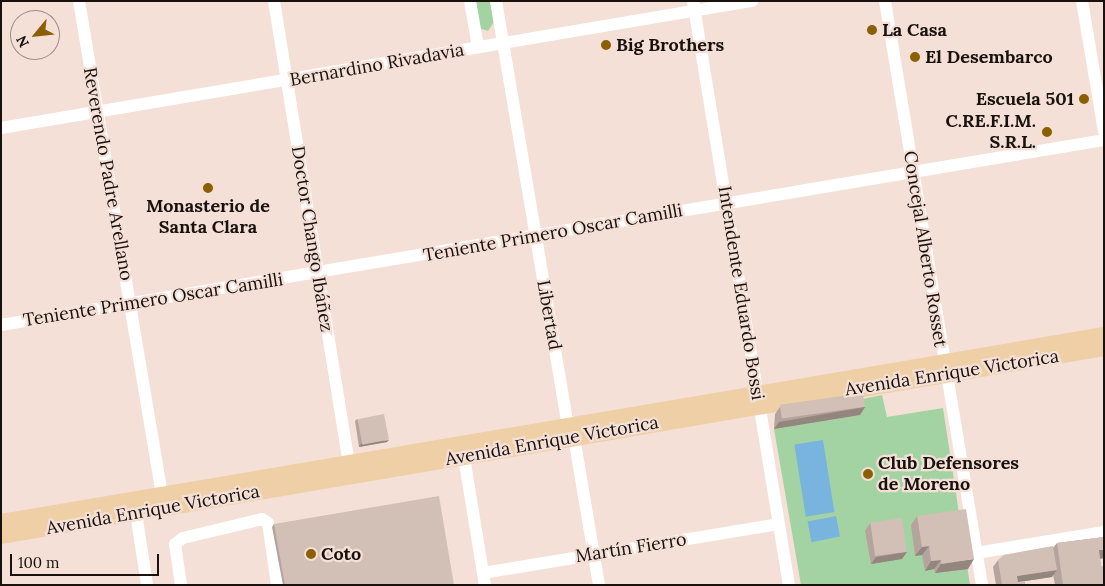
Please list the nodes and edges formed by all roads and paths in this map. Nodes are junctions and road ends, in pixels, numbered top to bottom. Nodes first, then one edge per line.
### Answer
1 (79, 1) edge
2 (274, 1) edge
3 (470, 1) edge
4 (496, 1) edge
5 (752, 1) edge
6 (885, 1) edge
7 (1082, 1) edge
8 (694, 6) edge
9 (503, 43) junction
10 (478, 48) junction
11 (286, 80) junction
12 (98, 112) junction
13 (1, 128) edge
14 (1104, 131) edge
15 (1104, 140) edge
16 (914, 172) junction
17 (727, 204) junction
18 (535, 237) junction
19 (317, 272) junction
20 (130, 304) junction
21 (1, 325) edge
22 (1104, 335) edge
23 (1104, 348) edge
24 (945, 368) junction
25 (757, 400) junction
26 (572, 431) junction
27 (464, 457) junction
28 (350, 471) junction
29 (162, 495) junction
30 (136, 513) junction
31 (1, 522) edge
32 (778, 524) junction
33 (1104, 532) edge
34 (1, 536) edge
35 (976, 553) junction
36 (594, 554) junction
37 (484, 579) edge
38 (147, 585) edge
39 (181, 585) edge
40 (277, 585) edge
41 (600, 585) edge
42 (789, 585) edge
43 (982, 585) edge

1 - 12 street, Reverendo Padre Arellano
2 - 11 street, Doctor Chango Ibáñez
3 - 10 street
4 - 9 street, Libertad
5 - 8 street, Bernardino Rivadavia
6 - 16 street, Concejal Alberto Rosset
7 - 14 street
8 - 9 street, Bernardino Rivadavia
8 - 17 street, Intendente Eduardo Bossi
9 - 10 street, Bernardino Rivadavia
9 - 18 street, Libertad
10 - 11 street, Bernardino Rivadavia
11 - 12 street, Bernardino Rivadavia
11 - 19 street, Doctor Chango Ibáñez
12 - 13 street, Bernardino Rivadavia
12 - 20 street, Reverendo Padre Arellano
15 - 16 street, Teniente Primero Oscar Camilli
16 - 17 street, Teniente Primero Oscar Camilli
16 - 24 street, Concejal Alberto Rosset
17 - 18 street, Teniente Primero Oscar Camilli
17 - 25 street, Intendente Eduardo Bossi
18 - 19 street, Teniente Primero Oscar Camilli
18 - 26 street, Libertad
19 - 20 street, Teniente Primero Oscar Camilli
19 - 28 street, Doctor Chango Ibáñez
20 - 21 street, Teniente Primero Oscar Camilli
20 - 29 street, Reverendo Padre Arellano
22 - 24 main road, Avenida Enrique Victorica
23 - 24 main road, Avenida Enrique Victorica
24 - 25 main road, Avenida Enrique Victorica
24 - 35 street, Concejal Alberto Rosset
25 - 26 main road, Avenida Enrique Victorica
25 - 32 street, Intendente Eduardo Bossi
26 - 27 main road, Avenida Enrique Victorica
26 - 28 main road, Avenida Enrique Victorica
26 - 36 street, Libertad
27 - 28 main road, Avenida Enrique Victorica
27 - 37 street
28 - 29 main road, Avenida Enrique Victorica
28 - 30 main road, Avenida Enrique Victorica
29 - 31 main road, Avenida Enrique Victorica
30 - 34 main road, Avenida Enrique Victorica
30 - 38 street
32 - 36 street, Martín Fierro
32 - 42 street, Intendente Eduardo Bossi
33 - 35 street
35 - 43 street, Concejal Alberto Rosset
36 - 37 street, Martín Fierro
36 - 41 street, Libertad
39 - 40 street

